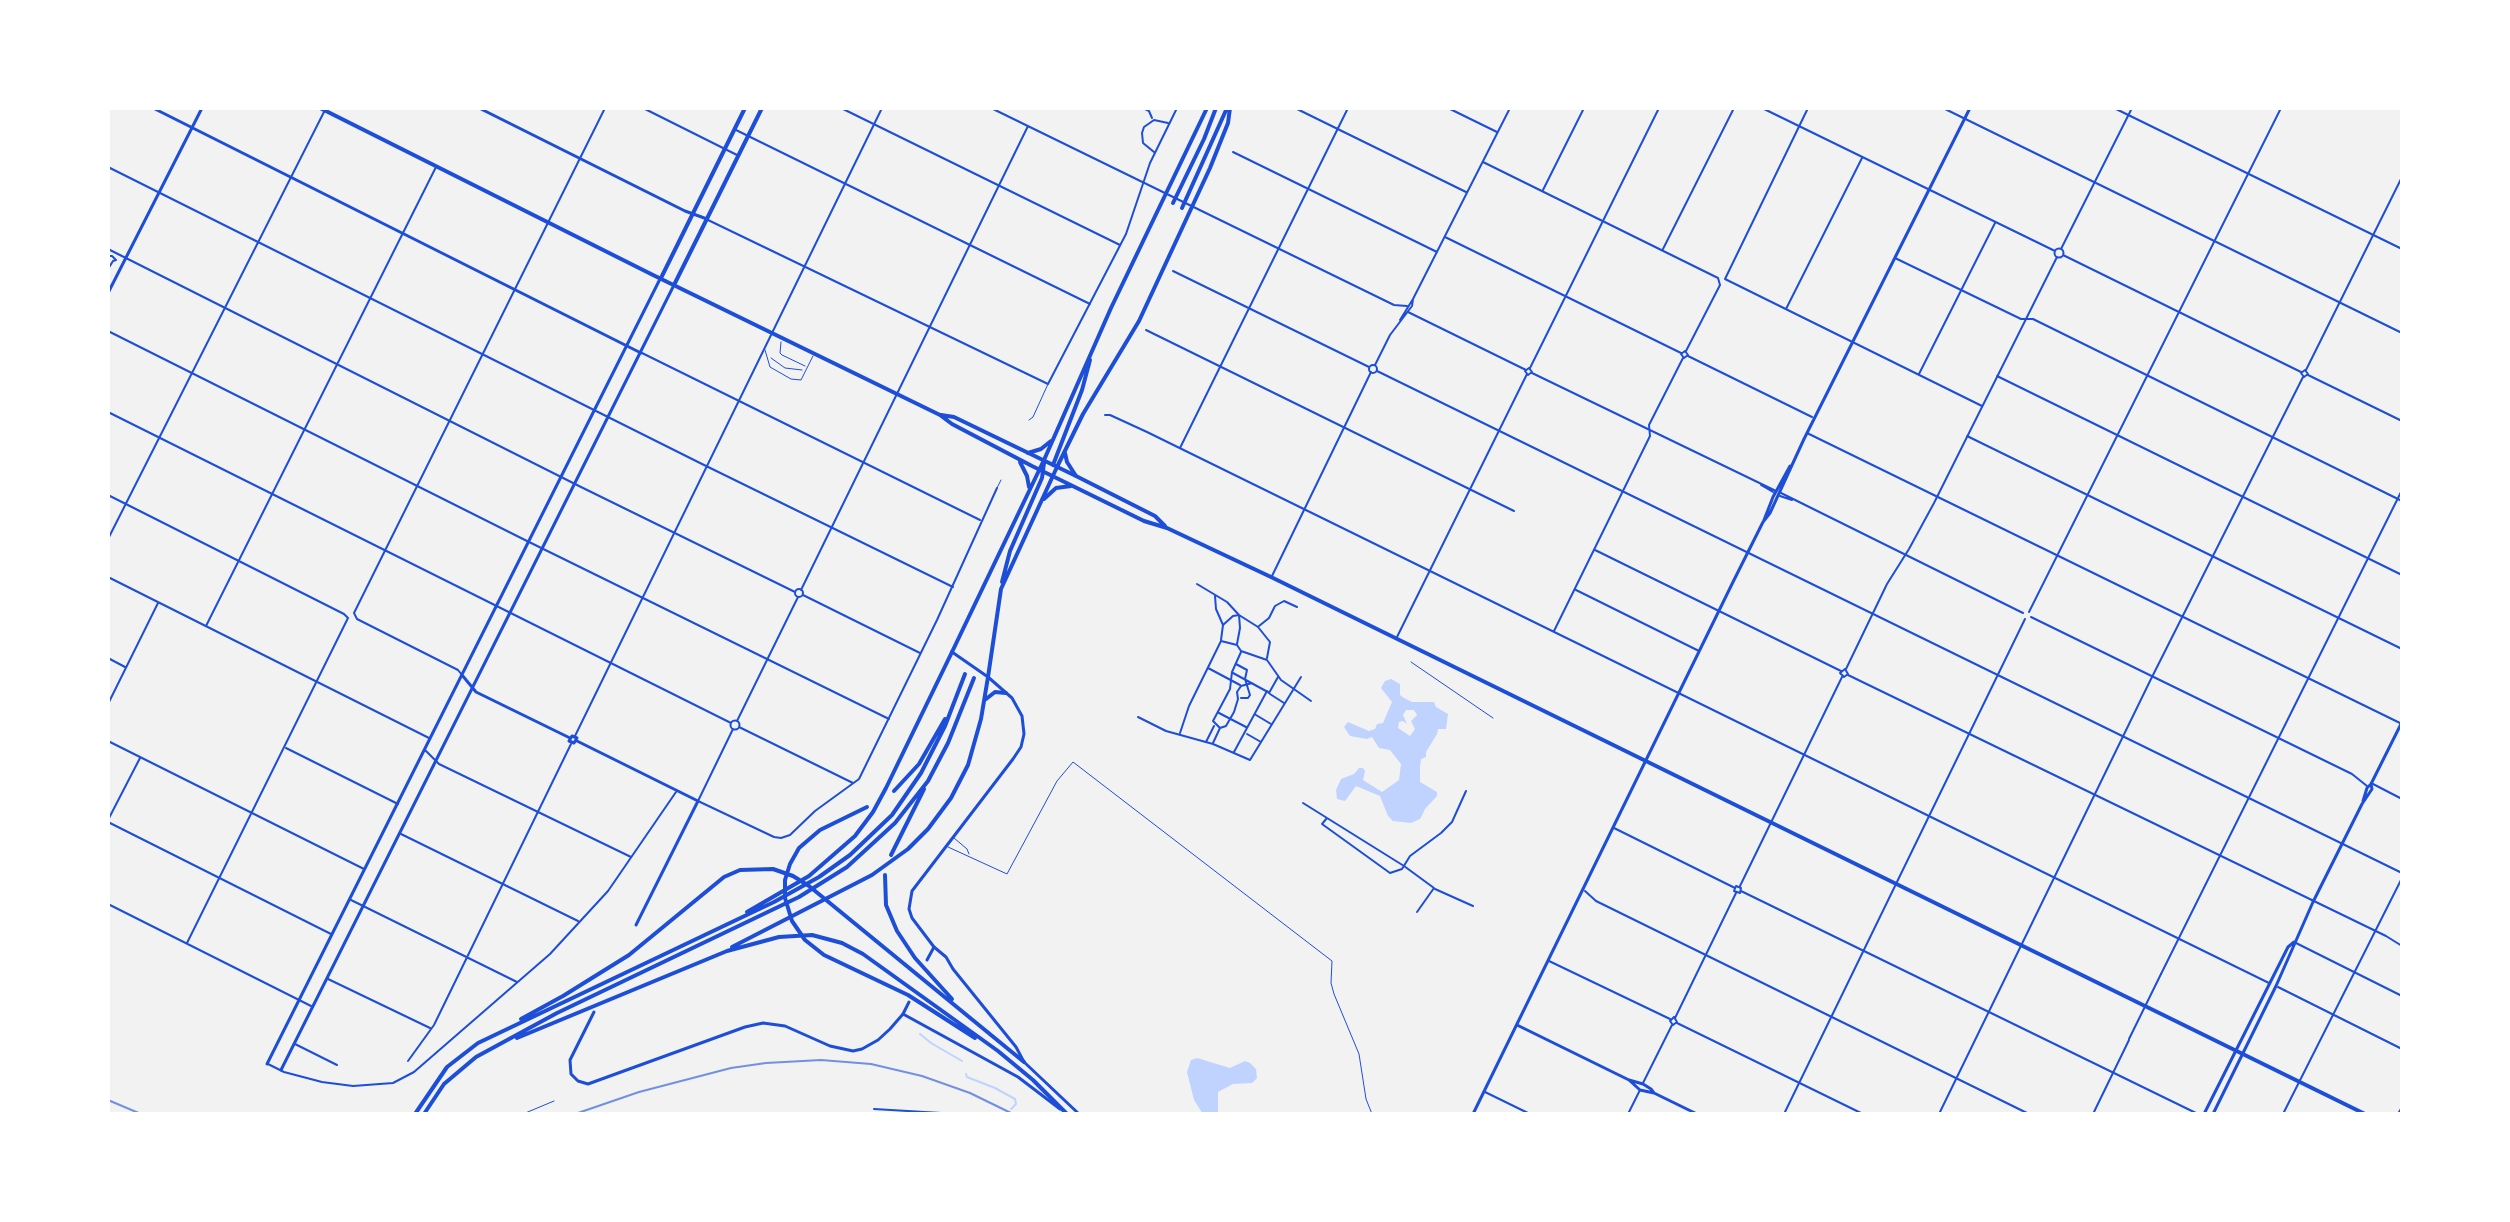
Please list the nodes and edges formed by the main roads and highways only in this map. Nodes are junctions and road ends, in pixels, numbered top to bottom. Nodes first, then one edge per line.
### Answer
1 (745, 108) edge
2 (762, 108) edge
3 (1207, 108) edge
4 (1216, 108) edge
5 (1228, 108) edge
6 (323, 109) edge
7 (1173, 203) dead end
8 (1182, 208) dead end
9 (660, 279) junction
10 (674, 285) junction
11 (1090, 358) junction
12 (940, 415) junction
13 (1053, 439) junction
14 (1065, 451) junction
15 (1028, 453) junction
16 (1019, 460) junction
17 (1044, 460) junction
18 (1055, 466) junction
19 (1042, 471) junction
20 (1053, 476) junction
21 (1076, 476) junction
22 (1071, 486) junction
23 (1030, 490) junction
24 (1040, 504) junction
25 (1167, 528) junction
26 (1001, 589) junction
27 (965, 674) dead end
28 (974, 678) dead end
29 (1006, 693) road end
30 (984, 701) junction
31 (953, 707) junction
32 (928, 781) junction
33 (894, 791) dead end
34 (867, 807) dead end
35 (891, 855) dead end
36 (885, 875) dead end
37 (797, 886) junction
38 (727, 951) junction
39 (959, 1006) junction
40 (494, 1034) junction
41 (500, 1044) junction
42 (998, 1051) junction
43 (1024, 1062) road end
44 (425, 1112) edge
45 (415, 1114) edge
46 (1066, 1114) edge
47 (2365, 1114) edge

1 - 9 main road
2 - 10 main road
3 - 11 main road
4 - 7 main road
5 - 8 main road
5 - 14 main road
6 - 9 main road
9 - 10 main road
10 - 12 main road
11 - 13 main road
11 - 18 main road
12 - 15 main road
12 - 16 main road
13 - 15 main road
13 - 17 main road
14 - 18 main road
14 - 21 main road
15 - 17 main road
16 - 19 main road
16 - 23 main road
17 - 18 main road
17 - 19 main road
18 - 20 main road
18 - 21 main road
19 - 20 main road
19 - 23 main road
19 - 26 main road
20 - 22 main road
20 - 24 main road
21 - 25 main road
22 - 24 main road
22 - 25 main road
23 - 37 main road
24 - 26 main road
25 - 47 main road
26 - 30 main road
27 - 31 main road
28 - 32 main road
29 - 30 main road
30 - 38 main road
31 - 33 main road
31 - 37 main road
32 - 35 main road
32 - 41 main road
34 - 42 main road
36 - 39 main road
37 - 40 main road
38 - 41 main road
38 - 42 main road
39 - 40 main road
39 - 43 main road
40 - 45 main road
41 - 44 main road
42 - 46 main road

